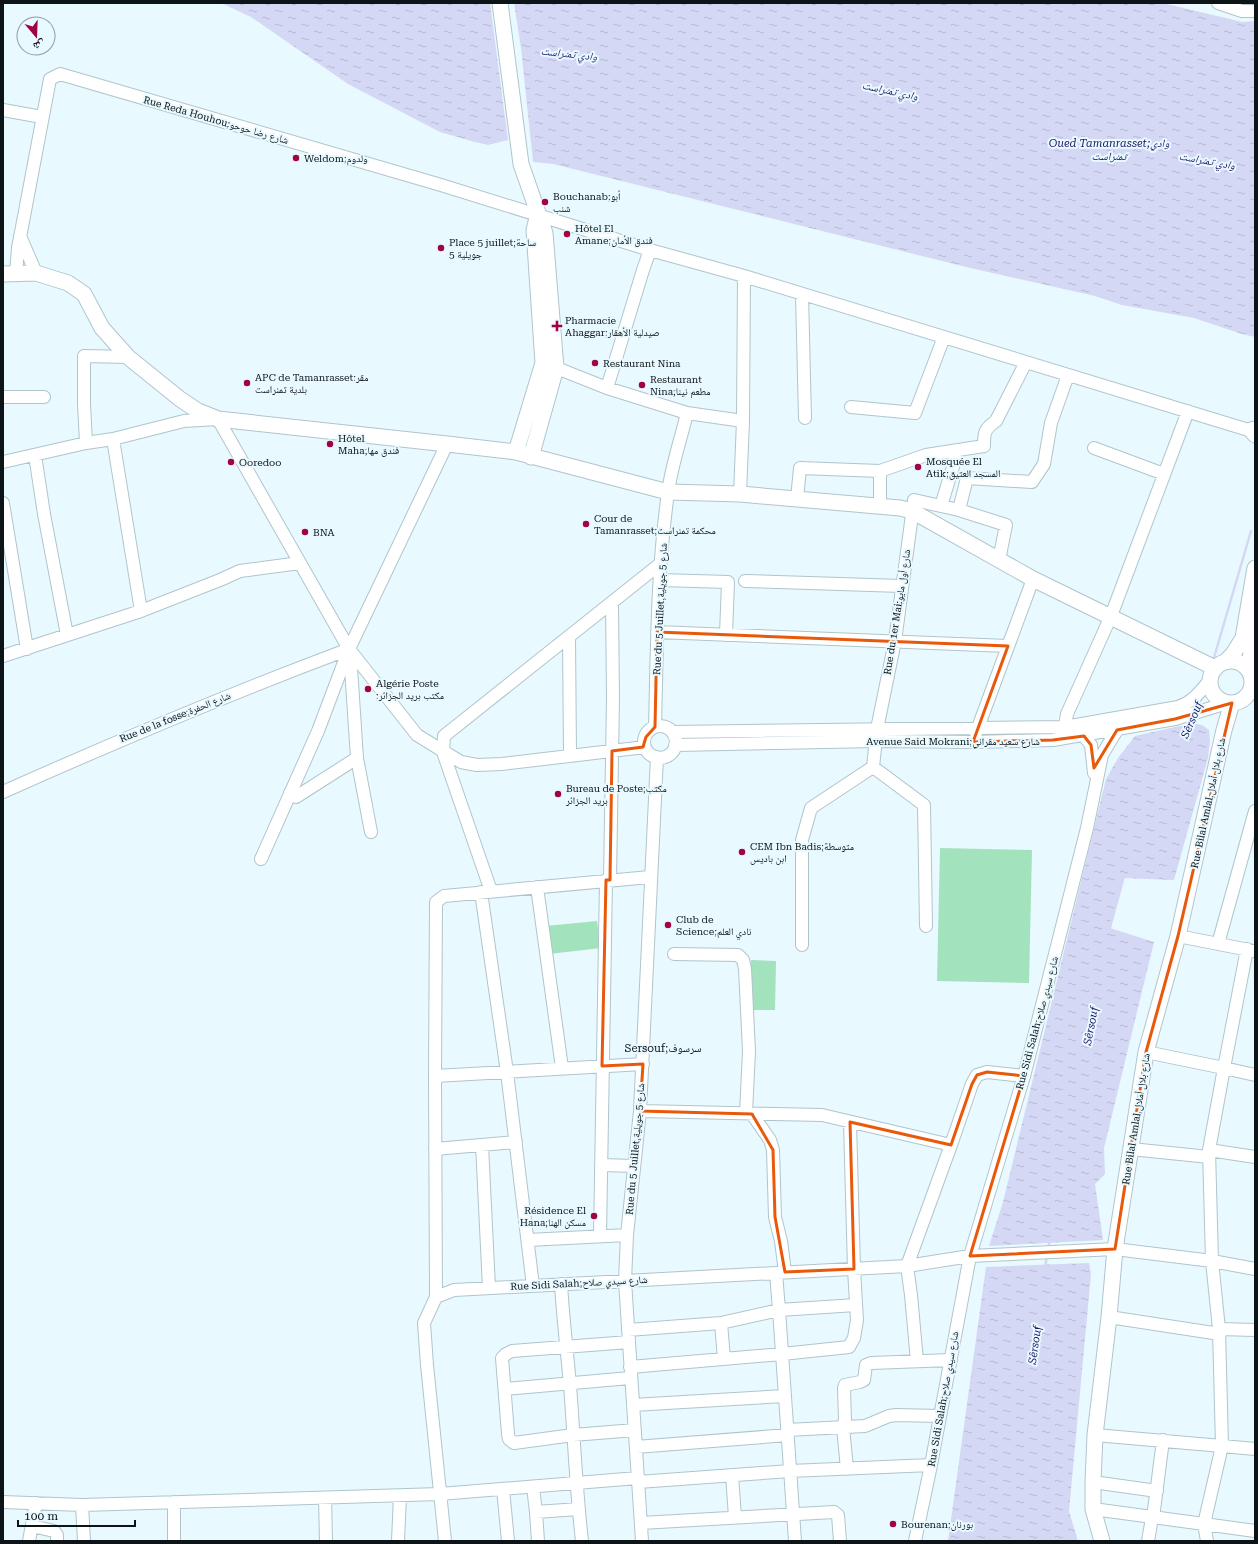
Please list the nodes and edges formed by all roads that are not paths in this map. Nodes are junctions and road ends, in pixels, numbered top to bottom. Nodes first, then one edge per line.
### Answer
1 (500, 3) edge
2 (1218, 3) edge
3 (1252, 8) edge
4 (3, 110) edge
5 (42, 117) junction
6 (538, 216) junction
7 (20, 236) junction
8 (650, 250) junction
9 (10, 273) edge
10 (36, 273) junction
11 (744, 276) junction
12 (802, 294) junction
13 (944, 337) junction
14 (128, 357) junction
15 (1026, 362) junction
16 (550, 366) junction
17 (1068, 375) junction
18 (607, 388) junction
19 (3, 397) edge
20 (44, 397) dead end
21 (180, 399) junction
22 (851, 406) dead end
23 (1188, 411) junction
24 (687, 413) junction
25 (805, 418) dead end
26 (218, 420) junction
27 (184, 421) junction
28 (743, 421) junction
29 (1254, 431) edge
30 (113, 439) junction
31 (86, 443) junction
32 (447, 444) junction
33 (1094, 448) dead end
34 (958, 450) junction
35 (516, 452) junction
36 (35, 455) junction
37 (531, 457) junction
38 (3, 462) edge
39 (880, 471) junction
40 (1164, 474) junction
41 (668, 492) junction
42 (740, 494) junction
43 (797, 499) junction
44 (3, 503) edge
45 (880, 506) junction
46 (942, 506) junction
47 (959, 510) junction
48 (912, 511) junction
49 (999, 560) junction
50 (300, 563) junction
51 (660, 564) junction
52 (1255, 568) edge
53 (1033, 579) junction
54 (660, 580) junction
55 (745, 581) dead end
56 (902, 586) junction
57 (612, 603) junction
58 (141, 610) junction
59 (1111, 616) junction
60 (1255, 622) edge
61 (657, 632) junction
62 (67, 635) junction
63 (726, 635) junction
64 (569, 637) junction
65 (895, 641) junction
66 (1008, 646) junction
67 (1248, 647) edge
68 (27, 649) junction
69 (349, 649) junction
70 (3, 656) edge
71 (1217, 670) junction
72 (1253, 684) edge
73 (1229, 703) junction
74 (655, 726) junction
75 (1064, 727) junction
76 (978, 728) junction
77 (1117, 730) junction
78 (672, 732) junction
79 (876, 735) junction
80 (1084, 736) junction
81 (973, 742) junction
82 (675, 745) junction
83 (645, 747) junction
84 (612, 751) junction
85 (443, 752) junction
86 (570, 756) junction
87 (657, 757) junction
88 (357, 758) junction
89 (873, 767) junction
90 (1096, 788) junction
91 (3, 792) edge
92 (290, 793) junction
93 (1255, 811) edge
94 (371, 832) dead end
95 (261, 859) dead end
96 (650, 876) junction
97 (608, 880) junction
98 (537, 887) junction
99 (486, 891) junction
100 (926, 926) dead end
101 (1178, 936) junction
102 (1218, 944) junction
103 (802, 945) dead end
104 (1251, 950) edge
105 (674, 954) dead end
106 (1146, 1052) junction
107 (643, 1064) junction
108 (602, 1066) junction
109 (562, 1068) junction
110 (1224, 1068) junction
111 (507, 1072) junction
112 (1255, 1075) edge
113 (434, 1076) junction
114 (1024, 1076) junction
115 (640, 1111) junction
116 (749, 1113) junction
117 (850, 1122) junction
118 (516, 1142) junction
119 (482, 1145) junction
120 (951, 1145) junction
121 (435, 1149) junction
122 (1131, 1149) junction
123 (1209, 1154) junction
124 (1255, 1157) edge
125 (601, 1164) junction
126 (634, 1166) junction
127 (627, 1235) junction
128 (600, 1236) junction
129 (528, 1240) junction
130 (1115, 1249) junction
131 (970, 1256) junction
132 (1212, 1261) junction
133 (906, 1266) junction
134 (854, 1269) junction
135 (1255, 1269) edge
136 (781, 1273) junction
137 (624, 1281) junction
138 (561, 1284) junction
139 (533, 1286) junction
140 (489, 1288) junction
141 (436, 1297) junction
142 (856, 1305) junction
143 (779, 1310) junction
144 (1109, 1317) junction
145 (721, 1322) junction
146 (1255, 1330) edge
147 (1219, 1331) junction
148 (628, 1336) junction
149 (565, 1347) junction
150 (782, 1354) junction
151 (724, 1359) junction
152 (951, 1360) junction
153 (918, 1361) junction
154 (630, 1372) junction
155 (570, 1384) junction
156 (506, 1389) junction
157 (785, 1396) junction
158 (633, 1405) junction
159 (940, 1416) junction
160 (843, 1428) junction
161 (635, 1430) junction
162 (788, 1432) junction
163 (573, 1435) junction
164 (1095, 1435) junction
165 (1163, 1440) junction
166 (1222, 1446) junction
167 (636, 1447) junction
168 (1255, 1449) edge
169 (931, 1465) junction
170 (847, 1469) junction
171 (790, 1471) junction
172 (732, 1475) junction
173 (638, 1480) junction
174 (1093, 1482) junction
175 (576, 1484) junction
176 (533, 1487) junction
177 (503, 1489) junction
178 (1157, 1491) junction
179 (440, 1494) junction
180 (400, 1496) junction
181 (325, 1498) junction
182 (3, 1502) edge
183 (174, 1502) junction
184 (36, 1503) junction
185 (82, 1505) junction
186 (578, 1509) junction
187 (1093, 1509) junction
188 (536, 1512) junction
189 (793, 1514) junction
190 (735, 1518) junction
191 (1153, 1518) junction
192 (641, 1523) junction
193 (1204, 1524) junction
194 (32, 1526) junction
195 (1255, 1531) edge
196 (29, 1541) edge
197 (57, 1541) edge
198 (84, 1541) edge
199 (174, 1541) edge
200 (326, 1541) edge
201 (398, 1541) edge
202 (445, 1541) edge
203 (508, 1541) edge
204 (538, 1541) edge
205 (582, 1541) edge
206 (642, 1541) edge
207 (795, 1541) edge
208 (840, 1541) edge
209 (915, 1541) edge
210 (1102, 1541) edge
211 (1148, 1541) edge
212 (1207, 1541) edge

1 - 6 main road
2 - 3 street
4 - 5 street
5 - 6 street, Rue Reda Houhou;شارع رضا حوحو
5 - 7 street, Rue Reda Houhou;شارع رضا حوحو
6 - 8 street
6 - 16 main road
7 - 9 street, Rue Reda Houhou;شارع رضا حوحو
7 - 10 street
8 - 11 street
8 - 18 street
9 - 10 main road
10 - 14 main road
11 - 12 street
11 - 28 street
12 - 13 street
12 - 25 street
13 - 15 street
13 - 22 street
14 - 21 main road
14 - 31 street
15 - 17 street
15 - 34 street
16 - 18 street
16 - 35 main road
16 - 37 main road
17 - 23 street
17 - 47 street
18 - 24 street
19 - 20 street
21 - 26 main road
21 - 27 street
23 - 29 street
23 - 40 street
24 - 28 street
24 - 41 street, Rue du 5 Juillet,شارع 5 جويلية
26 - 27 street
26 - 32 main road
26 - 50 street
27 - 30 street
28 - 42 street
30 - 31 street
30 - 58 street
31 - 36 street
32 - 35 main road
32 - 69 street
33 - 40 street
34 - 39 street
34 - 46 street
35 - 37 main road
36 - 38 street
36 - 62 street
37 - 41 main road
39 - 43 street
39 - 45 street
40 - 59 street
41 - 42 main road
41 - 51 street, Rue du 5 Juillet,شارع 5 جويلية
42 - 43 main road
43 - 45 main road
44 - 68 street
45 - 48 main road
46 - 47 street
46 - 48 street
47 - 49 street
48 - 49 main road
48 - 56 street, Rue du 1er Mai;شارع أول مايو
49 - 53 main road
50 - 58 street
50 - 69 street
51 - 54 street, Rue du 5 Juillet,شارع 5 جويلية
51 - 57 street
52 - 67 main road
53 - 59 main road
53 - 66 street
54 - 61 street, Rue du 5 Juillet,شارع 5 جويلية
54 - 63 street
55 - 56 street
56 - 65 street, Rue du 1er Mai;شارع أول مايو
57 - 64 street
57 - 84 street
58 - 62 street
59 - 71 main road
59 - 75 street
60 - 67 main road
61 - 63 street
61 - 74 street, Rue du 5 Juillet,شارع 5 جويلية
62 - 68 street
63 - 65 street
64 - 85 street
64 - 86 street
65 - 66 street
65 - 79 street, Rue du 1er Mai;شارع أول مايو
66 - 76 street
67 - 71 main road
67 - 72 main road
68 - 70 street
69 - 85 street
69 - 88 street
69 - 91 street, Rue de la fosse;شارع الحفرة
69 - 92 street
71 - 72 main road
71 - 73 main road
71 - 75 street, Avenue Said Mokrani;شارع سعيد مقراني
72 - 73 main road
73 - 77 street, Avenue Said Mokrani;شارع سعيد مقراني
73 - 101 main road, Rue Bilal Amlal,شارع بلال أملال
74 - 78 street
74 - 83 street
75 - 76 street, Avenue Said Mokrani;شارع سعيد مقراني
76 - 79 street, Avenue Said Mokrani;شارع سعيد مقراني
76 - 81 street
77 - 80 street, Avenue Said Mokrani;شارع سعيد مقراني
77 - 90 street, Rue Sidi Salah;شارع سيدي صلاح
78 - 79 street, Avenue Said Mokrani;شارع سعيد مقراني
78 - 82 street
79 - 81 street, Avenue Said Mokrani;شارع سعيد مقراني
79 - 82 street, Avenue Said Mokrani;شارع سعيد مقراني
79 - 89 street, Rue du 1er Mai;شارع أول مايو
80 - 81 street, Avenue Said Mokrani;شارع سعيد مقراني
80 - 90 street, Rue Sidi Salah;شارع سيدي صلاح
82 - 87 street
83 - 84 street
83 - 87 street
84 - 86 street
84 - 97 street
85 - 86 street
85 - 99 street
87 - 96 street, Rue du 5 Juillet,شارع 5 جويلية
88 - 92 street
88 - 94 street
89 - 100 street
89 - 103 street
90 - 114 street, Rue Sidi Salah;شارع سيدي صلاح
92 - 95 street
93 - 102 street
96 - 97 street
96 - 107 street, Rue du 5 Juillet,شارع 5 جويلية
97 - 98 street
97 - 108 street
98 - 99 street
98 - 109 street
99 - 111 street
99 - 113 street
101 - 102 street
101 - 106 main road, Rue Bilal Amlal,شارع بلال أملال
102 - 104 street
104 - 110 street
105 - 116 street
106 - 110 street
106 - 122 main road, Rue Bilal Amlal,شارع بلال أملال
107 - 108 street
107 - 115 street, Rue du 5 Juillet,شارع 5 جويلية
108 - 109 street
108 - 125 street
109 - 111 street
110 - 112 street
110 - 123 street
111 - 113 street
111 - 118 street
113 - 121 street
114 - 120 street
114 - 131 street, Rue Sidi Salah;شارع سيدي صلاح
115 - 116 street
115 - 126 street, Rue du 5 Juillet,شارع 5 جويلية
116 - 117 street
116 - 136 street
117 - 120 street
117 - 134 street
118 - 119 street
118 - 129 street
119 - 121 street
119 - 140 street
120 - 133 street
121 - 141 street
122 - 123 street
122 - 130 main road, Rue Bilal Amlal,شارع بلال أملال
123 - 124 street
123 - 132 street
125 - 126 street
125 - 128 street
126 - 127 street, Rue du 5 Juillet,شارع 5 جويلية
127 - 128 street
127 - 137 street, Rue du 5 Juillet,شارع 5 جويلية
128 - 129 street
129 - 139 street
130 - 131 street
130 - 132 street
130 - 144 main road, Rue Bilal Amlal,شارع بلال أملال
131 - 133 street, Rue Sidi Salah;شارع سيدي صلاح
131 - 152 street, Rue Sidi Salah;شارع سيدي صلاح
132 - 135 street
132 - 147 street
133 - 134 street, Rue Sidi Salah;شارع سيدي صلاح
133 - 153 street
134 - 136 street, Rue Sidi Salah;شارع سيدي صلاح
134 - 142 street
136 - 137 street, Rue Sidi Salah;شارع سيدي صلاح
136 - 143 street
137 - 138 street, Rue Sidi Salah;شارع سيدي صلاح
137 - 148 street, Rue du 5 Juillet,شارع 5 جويلية
138 - 139 street, Rue Sidi Salah;شارع سيدي صلاح
138 - 149 street
139 - 140 street, Rue Sidi Salah;شارع سيدي صلاح
140 - 141 street, Rue Sidi Salah;شارع سيدي صلاح
141 - 179 street
142 - 143 street
142 - 150 street
143 - 145 street
143 - 150 street
144 - 147 street
144 - 164 main road, Rue Bilal Amlal,شارع بلال أملال
145 - 148 street
145 - 151 street
146 - 147 street
147 - 166 street
148 - 149 street
148 - 154 street, Rue du 5 Juillet,شارع 5 جويلية
149 - 155 street
149 - 156 street
150 - 151 street
150 - 157 street
151 - 154 street
152 - 153 street
152 - 159 street, Rue Sidi Salah;شارع سيدي صلاح
153 - 160 street
154 - 155 street
154 - 158 street, Rue du 5 Juillet,شارع 5 جويلية
155 - 156 street
155 - 163 street
156 - 163 street
157 - 158 street
157 - 162 street
158 - 161 street, Rue du 5 Juillet,شارع 5 جويلية
159 - 160 street
159 - 169 street, Rue Sidi Salah;شارع سيدي صلاح
160 - 162 street
160 - 170 street
161 - 163 street
161 - 167 street, Rue du 5 Juillet,شارع 5 جويلية
162 - 167 street
162 - 171 street
163 - 175 street
164 - 165 street
164 - 174 main road, Rue Bilal Amlal,شارع بلال أملال
165 - 166 street
165 - 178 street
166 - 168 street
166 - 193 street
167 - 173 street, Rue du 5 Juillet,شارع 5 جويلية
169 - 170 street
169 - 209 street, Rue Sidi Salah;شارع سيدي صلاح
170 - 171 street
171 - 172 street
171 - 189 street
172 - 173 street
172 - 190 street
173 - 175 street
173 - 192 street, Rue du 5 Juillet,شارع 5 جويلية
174 - 178 street
174 - 187 main road, Rue Bilal Amlal,شارع بلال أملال
175 - 176 street
175 - 186 street
176 - 177 street
176 - 188 street
177 - 179 street
177 - 203 street
178 - 191 street
179 - 180 street
179 - 202 street
180 - 181 street
180 - 201 street
181 - 183 street
181 - 200 street
182 - 184 street
183 - 185 street
183 - 199 street
184 - 185 street
184 - 194 street
185 - 198 street
186 - 188 street
186 - 205 street
187 - 191 street
187 - 210 main road, Rue Bilal Amlal,شارع بلال أملال
188 - 204 street
189 - 190 street
189 - 207 street
189 - 208 street
190 - 192 street
191 - 193 street
191 - 211 street
192 - 206 street, Rue du 5 Juillet,شارع 5 جويلية
193 - 195 street
193 - 212 street
194 - 196 street
194 - 197 street

